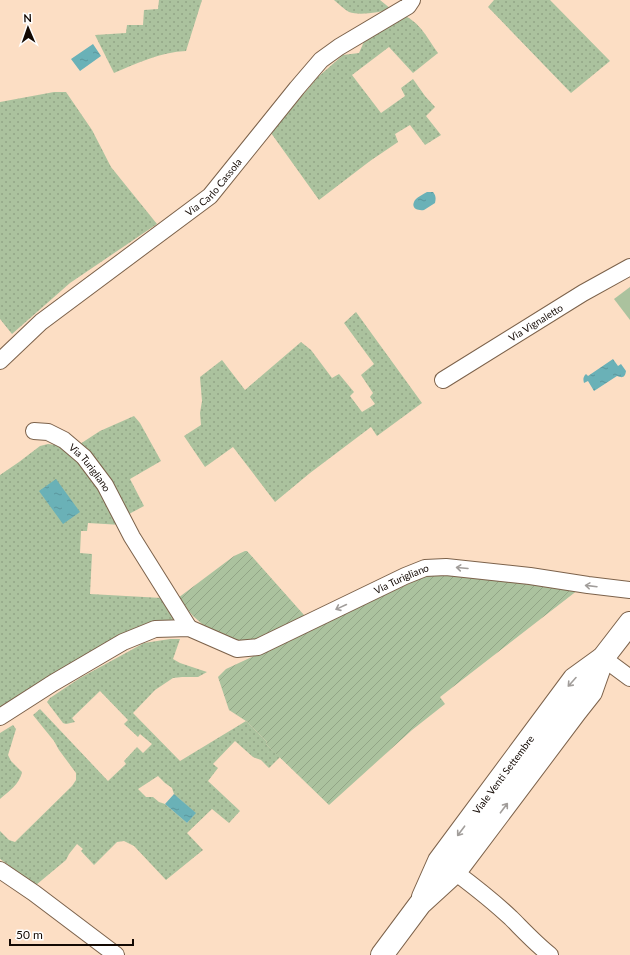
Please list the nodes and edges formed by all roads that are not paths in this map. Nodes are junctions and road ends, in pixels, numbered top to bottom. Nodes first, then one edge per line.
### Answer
1 (412, 0) edge
2 (630, 267) edge
3 (0, 361) edge
4 (443, 380) dead end
5 (34, 431) dead end
6 (630, 590) edge
7 (630, 623) edge
8 (189, 628) junction
9 (603, 658) junction
10 (630, 678) edge
11 (0, 717) edge
12 (0, 870) edge
13 (455, 872) junction
14 (420, 904) junction
15 (116, 955) edge
16 (382, 955) edge
17 (550, 955) edge

1 - 3 street, Via Carlo Cassola
2 - 4 street, Via Vignaletto
5 - 8 street, Via Turigliano
6 -> 8 street, Via Turigliano
7 - 9 main road, Viale Venti Settembre
8 - 11 street, Via Turigliano
9 - 10 street
13 -> 9 main road, Viale Venti Settembre
9 -> 14 main road, Viale Venti Settembre
12 - 15 street
13 - 14 main road, Viale Venti Settembre
13 - 17 street
14 - 16 main road, Viale Venti Settembre

